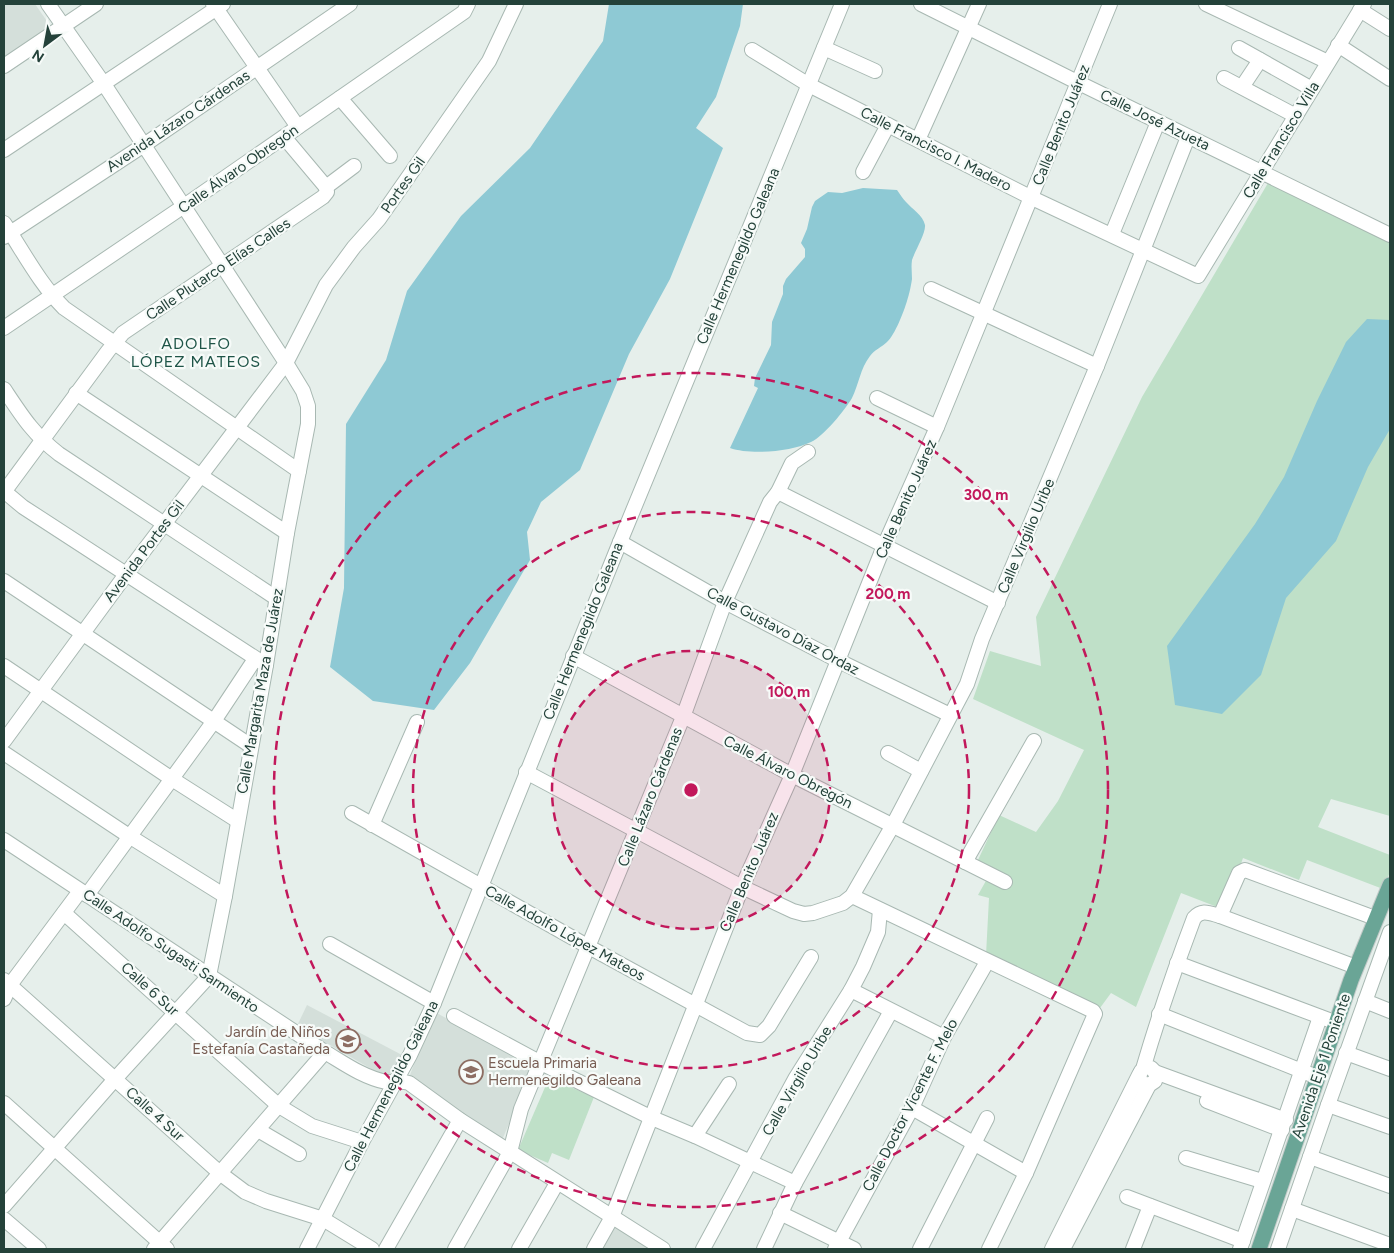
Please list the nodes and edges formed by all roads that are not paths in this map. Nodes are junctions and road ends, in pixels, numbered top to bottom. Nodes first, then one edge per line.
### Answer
1 (48, 4) edge
2 (96, 4) edge
3 (350, 4) edge
4 (468, 4) edge
5 (516, 4) edge
6 (842, 4) edge
7 (920, 4) edge
8 (978, 4) edge
9 (1110, 4) edge
10 (1206, 4) edge
11 (217, 5) edge
12 (1362, 7) edge
13 (63, 26) junction
14 (968, 28) junction
15 (1390, 29) edge
16 (1338, 46) junction
17 (824, 48) junction
18 (1239, 48) dead end
19 (752, 50) dead end
20 (1260, 60) junction
21 (1328, 62) junction
22 (4, 66) edge
23 (258, 67) junction
24 (875, 71) dead end
25 (1224, 78) dead end
26 (1390, 79) edge
27 (1077, 82) junction
28 (104, 84) junction
29 (809, 85) junction
30 (1242, 87) junction
31 (1312, 89) junction
32 (340, 98) junction
33 (1296, 116) junction
34 (1158, 122) junction
35 (888, 125) junction
36 (298, 127) junction
37 (284, 137) junction
38 (1188, 137) junction
39 (918, 140) junction
40 (144, 145) junction
41 (4, 150) edge
42 (390, 156) dead end
43 (354, 166) dead end
44 (863, 172) dead end
45 (1262, 173) junction
46 (327, 189) junction
47 (1032, 198) junction
48 (184, 206) junction
49 (6, 230) edge
50 (1112, 234) junction
51 (1390, 235) edge
52 (1144, 250) junction
53 (222, 267) junction
54 (1198, 276) joint
55 (931, 289) dead end
56 (52, 296) junction
57 (984, 314) junction
58 (4, 328) edge
59 (114, 342) junction
60 (286, 363) junction
61 (1097, 366) junction
62 (4, 389) edge
63 (76, 393) junction
64 (877, 398) dead end
65 (938, 427) junction
66 (238, 428) junction
67 (41, 440) junction
68 (808, 452) dead end
69 (299, 470) junction
70 (201, 476) junction
71 (4, 492) edge
72 (778, 492) junction
73 (164, 523) junction
74 (287, 532) junction
75 (620, 542) junction
76 (884, 546) junction
77 (127, 573) junction
78 (4, 581) edge
79 (276, 598) junction
80 (725, 602) junction
81 (998, 602) junction
82 (83, 634) junction
83 (573, 656) junction
84 (839, 661) junction
85 (261, 662) junction
86 (4, 666) edge
87 (41, 691) junction
88 (950, 715) junction
89 (683, 717) junction
90 (214, 721) junction
91 (417, 722) dead end
92 (4, 740) edge
93 (1034, 741) dead end
94 (251, 746) junction
95 (4, 753) edge
96 (888, 753) dead end
97 (921, 771) junction
98 (526, 772) junction
99 (792, 775) junction
100 (172, 779) junction
101 (352, 813) dead end
102 (238, 821) junction
103 (372, 825) junction
104 (893, 825) junction
105 (635, 830) junction
106 (129, 836) junction
107 (4, 840) edge
108 (965, 862) junction
109 (1005, 882) dead end
110 (1390, 885) edge
111 (481, 886) junction
112 (742, 887) junction
113 (84, 893) junction
114 (225, 896) junction
115 (852, 896) junction
116 (880, 910) junction
117 (64, 913) junction
118 (1220, 916) junction
119 (1375, 918) junction
120 (1390, 934) edge
121 (330, 944) dead end
122 (589, 947) junction
123 (811, 957) dead end
124 (987, 962) junction
125 (1177, 963) junction
126 (1356, 967) junction
127 (208, 976) junction
128 (6, 984) edge
129 (851, 990) junction
130 (4, 999) edge
131 (1365, 1001) junction
132 (434, 1003) junction
133 (695, 1004) junction
134 (891, 1011) junction
135 (1390, 1011) edge
136 (175, 1012) junction
137 (1159, 1014) junction
138 (454, 1016) dead end
139 (1320, 1017) junction
140 (1336, 1023) junction
141 (944, 1037) junction
142 (325, 1052) junction
143 (1346, 1054) junction
144 (541, 1063) junction
145 (1301, 1070) junction
146 (1390, 1070) edge
147 (1148, 1076) junction
148 (1317, 1077) junction
149 (115, 1079) junction
150 (394, 1082) junction
151 (728, 1084) dead end
152 (1294, 1096) junction
153 (1310, 1100) junction
154 (4, 1103) edge
155 (1328, 1105) junction
156 (279, 1106) junction
157 (912, 1108) junction
158 (652, 1118) junction
159 (987, 1118) dead end
160 (460, 1120) junction
161 (1284, 1125) junction
162 (1390, 1127) edge
163 (258, 1130) junction
164 (695, 1136) junction
165 (362, 1142) junction
166 (974, 1143) junction
167 (54, 1149) junction
168 (510, 1152) junction
169 (299, 1154) dead end
170 (1310, 1157) junction
171 (1186, 1158) dead end
172 (751, 1162) junction
173 (1026, 1173) junction
174 (221, 1174) junction
175 (1262, 1181) junction
176 (557, 1183) junction
177 (795, 1184) junction
178 (1390, 1186) edge
179 (1127, 1197) dead end
180 (4, 1206) edge
181 (1150, 1206) junction
182 (1292, 1209) junction
183 (1078, 1210) junction
184 (780, 1213) junction
185 (612, 1217) junction
186 (4, 1219) edge
187 (323, 1219) junction
188 (837, 1245) edge
189 (1242, 1245) edge
190 (1390, 1245) edge
191 (160, 1247) edge
192 (657, 1248) edge
193 (38, 1249) edge
194 (307, 1249) edge
195 (372, 1249) edge
196 (386, 1249) edge
197 (455, 1249) edge
198 (519, 1249) edge
199 (594, 1249) edge
200 (703, 1249) edge
201 (764, 1249) edge
202 (854, 1249) edge
203 (920, 1249) edge
204 (989, 1249) edge
205 (1052, 1249) edge
206 (1063, 1249) edge
207 (1132, 1249) edge
208 (1259, 1249) edge
209 (1278, 1249) edge

1 - 13 street
2 - 13 street
3 - 23 street, Avenida Lázaro Cárdenas
4 - 32 street, Calle Álvaro Obregón
5 - 60 street, Portes Gil
6 - 17 street, Calle Hermenegildo Galeana
7 - 14 street, Calle José Azueta
8 - 14 street
9 - 27 street, Calle Benito Juárez
10 - 21 street
11 - 23 street
11 - 28 street
12 - 15 street
12 - 16 street, Calle Francisco Villa
13 - 22 street
13 - 28 street
14 - 27 street, Calle José Azueta
14 - 39 street
16 - 21 street, Calle Francisco Villa
16 - 26 street
17 - 24 street
17 - 29 street, Calle Hermenegildo Galeana
18 - 20 street
19 - 29 street, Calle Francisco I. Madero
20 - 30 street
20 - 31 street
21 - 31 street, Calle Francisco Villa
23 - 36 street
23 - 40 street, Avenida Lázaro Cárdenas
25 - 30 street
27 - 34 street, Calle José Azueta
27 - 47 street, Calle Benito Juárez
28 - 40 street
28 - 41 street
29 - 35 street, Calle Francisco I. Madero
29 - 75 street, Calle Hermenegildo Galeana
30 - 33 street
31 - 33 street, Calle Francisco Villa
32 - 36 street, Calle Álvaro Obregón
32 - 42 street
33 - 45 street, Calle Francisco Villa
34 - 38 street, Calle José Azueta
34 - 50 street
35 - 39 street, Calle Francisco I. Madero
35 - 44 street
36 - 37 street, Calle Álvaro Obregón
37 - 46 street
37 - 48 street, Calle Álvaro Obregón
38 - 45 street, Calle José Azueta
38 - 52 street, Calle Virgilio Uribe
39 - 47 street, Calle Francisco I. Madero
40 - 48 street
40 - 49 street, Avenida Lázaro Cárdenas
43 - 46 street, Calle Plutarco Elías Calles
45 - 51 street, Calle José Azueta
45 - 54 street, Calle Francisco Villa
46 - 53 street, Calle Plutarco Elías Calles
47 - 50 street, Calle Francisco I. Madero
47 - 57 street, Calle Benito Juárez
48 - 53 street
48 - 56 street, Calle Álvaro Obregón
49 - 56 street
50 - 52 street, Calle Francisco I. Madero
52 - 54 street, Calle Francisco I. Madero
52 - 61 street, Calle Virgilio Uribe
53 - 59 street, Calle Plutarco Elías Calles
53 - 60 street
55 - 57 street
56 - 58 street, Calle Álvaro Obregón
56 - 59 street
57 - 61 street
57 - 65 street, Calle Benito Juárez
59 - 63 street, Calle Plutarco Elías Calles
59 - 66 street
60 - 66 street, Avenida Portes Gil
60 - 69 street, Calle Margarita Maza de Juárez
61 - 81 street, Calle Virgilio Uribe
62 - 67 street
63 - 67 street, Calle Plutarco Elías Calles
63 - 70 street
64 - 65 street
65 - 76 street, Calle Benito Juárez
66 - 69 street
66 - 70 street, Avenida Portes Gil
67 - 71 street, Calle Plutarco Elías Calles
67 - 73 street
68 - 72 street, Calle Lázaro Cárdenas
69 - 74 street, Calle Margarita Maza de Juárez
70 - 73 street, Avenida Portes Gil
70 - 74 street
71 - 77 street
72 - 76 street
72 - 80 street, Calle Lázaro Cárdenas
73 - 77 street, Avenida Portes Gil
73 - 79 street
74 - 79 street, Calle Margarita Maza de Juárez
75 - 80 street, Calle Gustavo Díaz Ordaz
75 - 83 street, Calle Hermenegildo Galeana
76 - 81 street
76 - 84 street, Calle Benito Juárez
77 - 82 street, Avenida Portes Gil
77 - 85 street
78 - 82 street
79 - 85 street, Calle Margarita Maza de Juárez
80 - 84 street, Calle Gustavo Díaz Ordaz
80 - 89 street, Calle Lázaro Cárdenas
81 - 88 street, Calle Virgilio Uribe
82 - 87 street, Avenida Portes Gil
82 - 90 street
83 - 89 street, Calle Álvaro Obregón
83 - 98 street, Calle Hermenegildo Galeana
84 - 88 street, Calle Gustavo Díaz Ordaz
84 - 99 street, Calle Benito Juárez
85 - 90 street
85 - 94 street, Calle Margarita Maza de Juárez
86 - 87 street
87 - 92 street, Avenida Portes Gil
87 - 100 street
88 - 97 street, Calle Virgilio Uribe
89 - 99 street, Calle Álvaro Obregón
89 - 105 street, Calle Lázaro Cárdenas
90 - 94 street
90 - 100 street
91 - 103 street
93 - 108 street
94 - 102 street, Calle Margarita Maza de Juárez
95 - 106 street
96 - 97 street
97 - 104 street, Calle Virgilio Uribe
98 - 105 street
98 - 111 street, Calle Hermenegildo Galeana
99 - 104 street, Calle Álvaro Obregón
99 - 112 street, Calle Benito Juárez
100 - 102 street
100 - 106 street
101 - 103 street, Calle Adolfo López Mateos
102 - 114 street, Calle Margarita Maza de Juárez
103 - 111 street, Calle Adolfo López Mateos
104 - 108 street, Calle Álvaro Obregón
104 - 115 street, Calle Virgilio Uribe
105 - 112 street
105 - 122 street, Calle Lázaro Cárdenas
106 - 113 street
106 - 114 street
107 - 113 street, Calle Adolfo Sugasti Sarmiento
108 - 109 street, Calle Álvaro Obregón
110 - 119 main road, Avenida Eje 1 Poniente
111 - 122 street, Calle Adolfo López Mateos
111 - 132 street, Calle Hermenegildo Galeana
112 - 115 street
112 - 133 street, Calle Benito Juárez
113 - 117 street
113 - 127 street, Calle Adolfo Sugasti Sarmiento
114 - 127 street, Calle Margarita Maza de Juárez
115 - 116 street
116 - 124 street
116 - 129 street, Calle Virgilio Uribe
117 - 128 street
117 - 136 street, Calle 6 Sur
118 - 119 street
118 - 125 street
118 - 126 street
119 - 126 main road, Avenida Eje 1 Poniente
120 - 131 street, Avenida Eje 1 Poniente
121 - 132 street
122 - 133 street, Calle Adolfo López Mateos
122 - 144 street, Calle Lázaro Cárdenas
123 - 133 street, Calle Adolfo López Mateos
124 - 141 street, Calle Doctor Vicente F. Melo
124 - 173 street
125 - 137 street
125 - 139 street
126 - 140 main road, Avenida Eje 1 Poniente
127 - 136 street
127 - 142 street, Calle Adolfo Sugasti Sarmiento
128 - 130 street
128 - 149 street, Calle 4 Sur
129 - 134 street
129 - 172 street, Calle Virgilio Uribe
131 - 135 street
131 - 143 street, Avenida Eje 1 Poniente
132 - 150 street, Calle Hermenegildo Galeana
133 - 158 street, Calle Benito Juárez
134 - 141 street
134 - 177 street
136 - 149 street
136 - 156 street, Calle 6 Sur
137 - 145 street
137 - 147 street
138 - 144 street
139 - 140 street
139 - 145 street, Avenida Eje 1 Poniente
140 - 148 main road, Avenida Eje 1 Poniente
141 - 157 street, Calle Doctor Vicente F. Melo
142 - 150 street, Calle Adolfo Sugasti Sarmiento
142 - 156 street
143 - 146 street
143 - 155 street, Avenida Eje 1 Poniente
144 - 158 street
144 - 168 street, Calle Lázaro Cárdenas
145 - 148 street
145 - 152 street, Avenida Eje 1 Poniente
147 - 161 street
147 - 183 street
148 - 153 main road, Avenida Eje 1 Poniente
149 - 167 street
149 - 174 street, Calle 4 Sur
150 - 160 street, Calle Adolfo Sugasti Sarmiento
150 - 165 street, Calle Hermenegildo Galeana
151 - 164 street
152 - 153 street
152 - 161 street, Avenida Eje 1 Poniente
153 - 208 main road, Avenida Eje 1 Poniente
154 - 167 street
155 - 162 street
155 - 170 street, Avenida Eje 1 Poniente
156 - 163 street
156 - 165 street, Calle 6 Sur
157 - 166 street
157 - 188 street, Calle Doctor Vicente F. Melo
158 - 164 street
158 - 185 street, Calle Benito Juárez
159 - 166 street
160 - 168 street, Calle Adolfo Sugasti Sarmiento
160 - 196 street
161 - 175 street, Avenida Eje 1 Poniente
163 - 169 street
163 - 174 street
164 - 172 street
165 - 187 street, Calle Hermenegildo Galeana
166 - 173 street
166 - 203 street
167 - 180 street
167 - 191 street
168 - 176 street, Calle Adolfo Sugasti Sarmiento
168 - 197 street, Calle Lázaro Cárdenas
170 - 178 street
170 - 182 street, Avenida Eje 1 Poniente
171 - 175 street
172 - 177 street
172 - 200 street, Calle Virgilio Uribe
173 - 204 street
174 - 187 street, Calle 4 Sur
174 - 191 street
175 - 189 street, Avenida Eje 1 Poniente
176 - 185 street, Calle Adolfo Sugasti Sarmiento
176 - 198 street
177 - 184 street
179 - 181 street
181 - 189 street
181 - 207 street
182 - 190 street
182 - 209 street, Avenida Eje 1 Poniente
183 - 205 street
183 - 206 street
184 - 188 street
184 - 201 street
185 - 192 street, Calle Adolfo Sugasti Sarmiento
185 - 199 street, Calle Benito Juárez
186 - 193 street
187 - 194 street, Calle Hermenegildo Galeana
187 - 195 street, Calle 4 Sur
188 - 202 street

